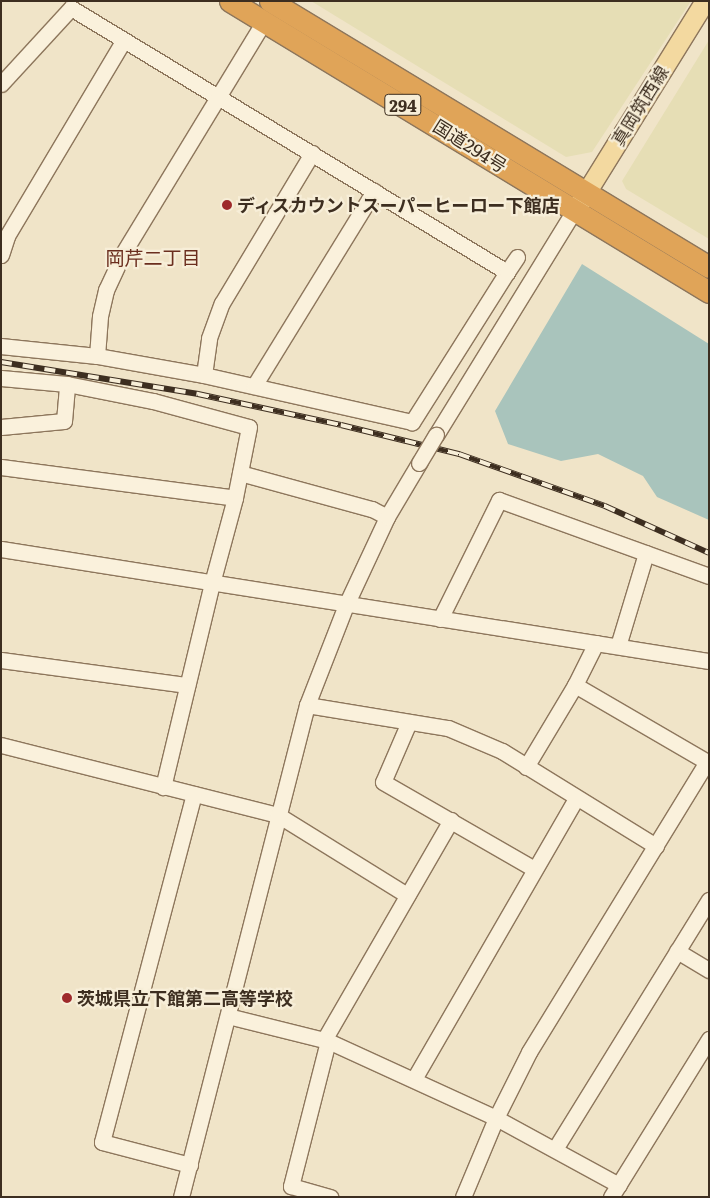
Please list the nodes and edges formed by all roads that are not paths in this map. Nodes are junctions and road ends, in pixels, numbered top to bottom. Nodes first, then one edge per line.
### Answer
1 (230, 1) edge
2 (705, 1) edge
3 (267, 11) edge
4 (124, 40) junction
5 (1, 84) edge
6 (219, 96) junction
7 (312, 153) junction
8 (374, 191) junction
9 (586, 192) junction
10 (574, 211) junction
11 (1, 255) edge
12 (517, 257) dead end
13 (709, 268) edge
14 (507, 272) junction
15 (709, 292) edge
16 (1, 346) edge
17 (97, 356) junction
18 (204, 375) junction
19 (1, 378) edge
20 (67, 384) junction
21 (254, 386) junction
22 (1, 427) edge
23 (1, 467) edge
24 (240, 473) junction
25 (235, 498) junction
26 (387, 517) junction
27 (1, 549) edge
28 (646, 553) junction
29 (709, 576) edge
30 (212, 583) junction
31 (346, 605) junction
32 (440, 619) junction
33 (596, 643) junction
34 (618, 646) junction
35 (1, 660) edge
36 (709, 661) edge
37 (187, 685) junction
38 (575, 685) junction
39 (306, 705) junction
40 (409, 722) junction
41 (1, 745) edge
42 (708, 762) edge
43 (526, 767) junction
44 (163, 787) junction
45 (194, 794) junction
46 (576, 798) junction
47 (278, 815) junction
48 (451, 820) junction
49 (656, 846) junction
50 (534, 869) junction
51 (407, 894) junction
52 (709, 900) edge
53 (677, 951) junction
54 (709, 970) edge
55 (228, 1016) junction
56 (709, 1039) edge
57 (326, 1041) junction
58 (414, 1079) junction
59 (496, 1118) junction
60 (555, 1149) junction
61 (190, 1165) junction
62 (615, 1191) edge
63 (182, 1197) edge
64 (330, 1197) edge
65 (463, 1197) edge

1 - 3 highway, 国道294号 / 294
2 - 9 main road, 真岡筑西線
3 - 6 street
3 - 9 highway, 国道294号 / 294
3 - 10 highway, 国道294号 / 294
4 - 5 street
4 - 6 street
4 - 11 street
6 - 7 street
6 - 17 street
7 - 8 street
7 - 18 street
8 - 14 street
8 - 21 street
9 - 10 main road, 真岡筑西線
9 - 13 highway, 国道294号 / 294
10 - 15 highway, 国道294号 / 294
10 - 26 street, bridge
12 - 14 street
14 - 21 street
16 - 17 street
17 - 18 street
18 - 21 street
19 - 20 street
20 - 22 street
20 - 24 street
23 - 25 street
24 - 25 street
24 - 26 street
25 - 30 street
26 - 31 street
27 - 30 street
28 - 29 street
28 - 32 street
28 - 34 street
30 - 31 street
30 - 37 street
31 - 32 street
31 - 39 street
32 - 33 street
33 - 34 street
33 - 38 street
34 - 36 street
35 - 37 street
37 - 44 street
38 - 42 street
38 - 43 street
39 - 40 street
39 - 47 street
40 - 43 street
40 - 48 street
41 - 44 street
42 - 49 street
43 - 46 street
44 - 45 street
45 - 47 street
45 - 61 street
46 - 49 street
46 - 50 street
47 - 51 street
47 - 55 street
48 - 50 street
48 - 51 street
49 - 59 street
50 - 58 street
51 - 57 street
52 - 53 street
53 - 54 street
53 - 60 street
55 - 57 street
55 - 61 street
56 - 62 street
57 - 58 street
57 - 64 street
58 - 59 street
59 - 60 street
59 - 65 street
60 - 62 street
61 - 63 street

